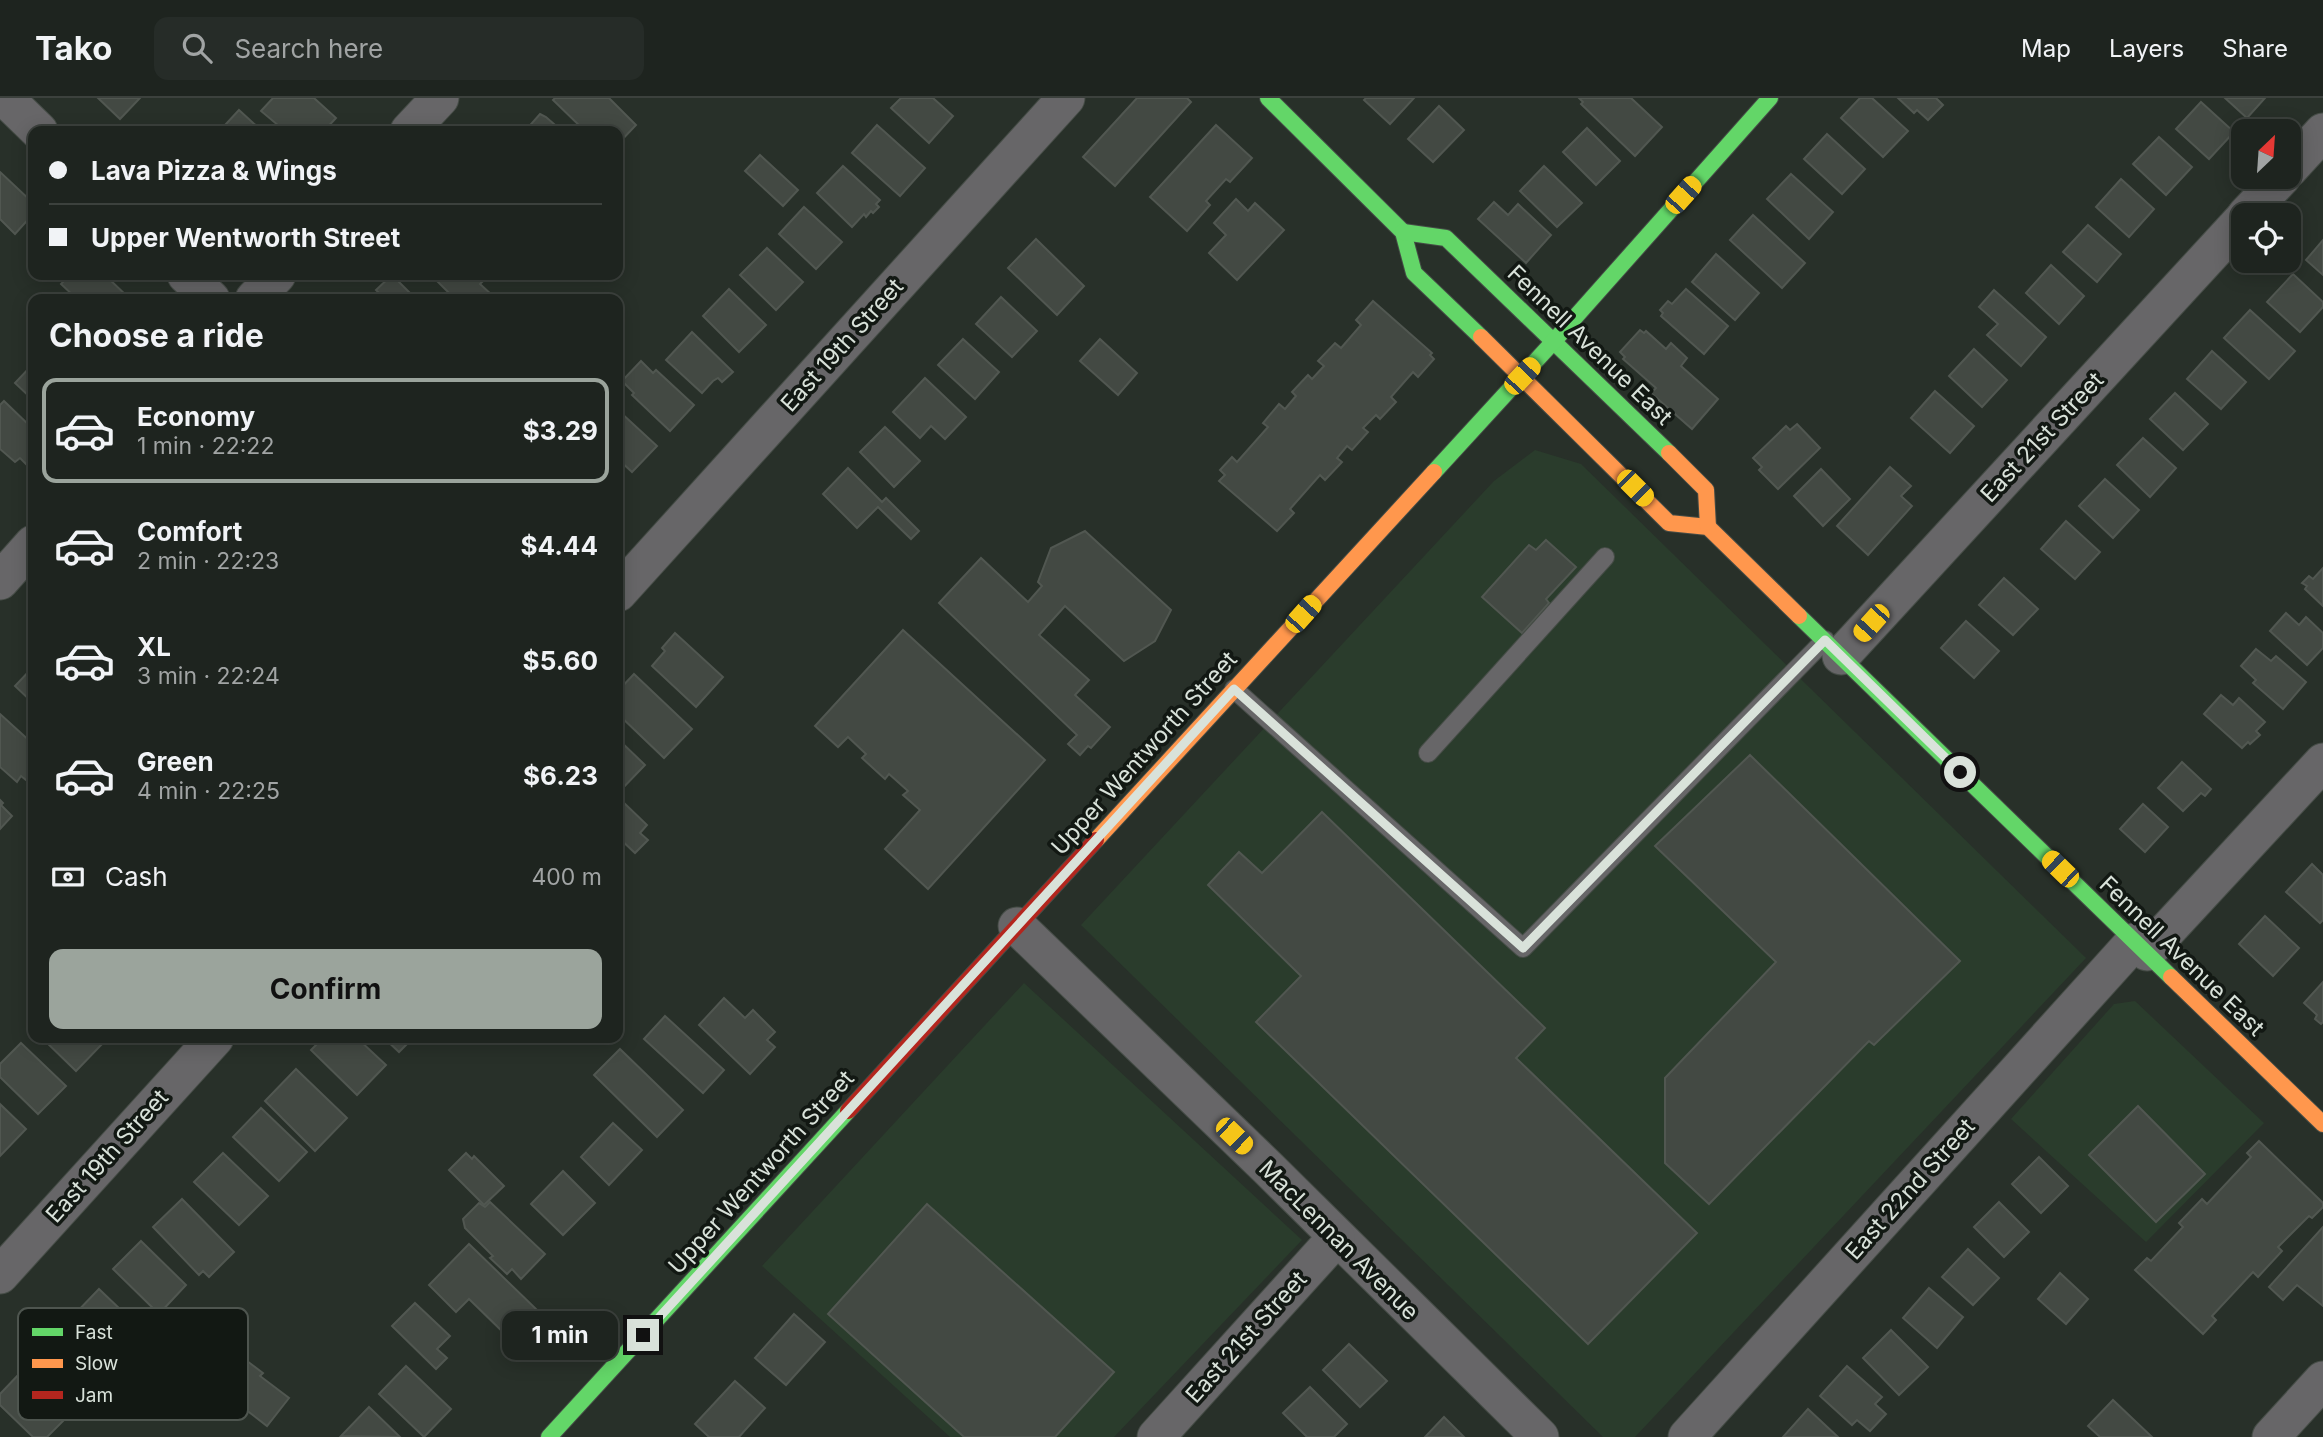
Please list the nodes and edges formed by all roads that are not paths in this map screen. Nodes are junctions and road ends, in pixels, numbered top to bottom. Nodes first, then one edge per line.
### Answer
1 (5, 98) edge
2 (440, 98) edge
3 (1066, 98) edge
4 (1268, 98) edge
5 (1770, 98) edge
6 (34, 126) edge
7 (414, 126) edge
8 (2323, 132) edge
9 (2301, 156) edge
10 (2271, 189) edge
11 (2258, 203) edge
12 (1403, 232) junction
13 (2231, 232) edge
14 (191, 280) edge
15 (272, 280) edge
16 (206, 294) edge
17 (259, 294) edge
18 (1554, 341) junction
19 (1522, 376) junction
20 (1708, 527) junction
21 (28, 550) edge
22 (1605, 557) dead end
23 (0, 581) edge
24 (623, 587) edge
25 (1833, 648) junction
26 (1234, 689) junction
27 (1428, 753) dead end
28 (2323, 762) edge
29 (1017, 926) junction
30 (2141, 947) junction
31 (210, 1043) edge
32 (2323, 1124) edge
33 (1336, 1238) junction
34 (0, 1275) edge
35 (2323, 1380) edge
36 (549, 1437) edge
37 (1157, 1437) edge
38 (1540, 1437) edge
39 (1687, 1437) edge
40 (2271, 1437) edge

1 - 6 street
2 - 7 street
3 - 24 street, East 19th Street
4 - 12 main road
5 - 18 main road, Upper Wentworth Street
8 - 9 street
10 - 11 street, East 21st Street
12 - 18 main road, Fennell Avenue East
12 - 19 main road
13 - 25 street, East 21st Street
14 - 16 street
15 - 17 street
18 - 19 main road, Upper Wentworth Street
18 - 20 main road, Fennell Avenue East
19 - 20 main road
19 - 26 main road, Upper Wentworth Street
20 - 25 main road, Fennell Avenue East
21 - 23 street
22 - 27 lane
25 - 26 lane
25 - 30 main road, Fennell Avenue East
26 - 29 main road, Upper Wentworth Street
28 - 30 street, East 22nd Street
29 - 33 street, MacLennan Avenue
29 - 36 main road, Upper Wentworth Street
30 - 32 main road, Fennell Avenue East
30 - 39 street, East 22nd Street
31 - 34 street, East 19th Street
33 - 37 street, East 21st Street
33 - 38 street, MacLennan Avenue
35 - 40 street

